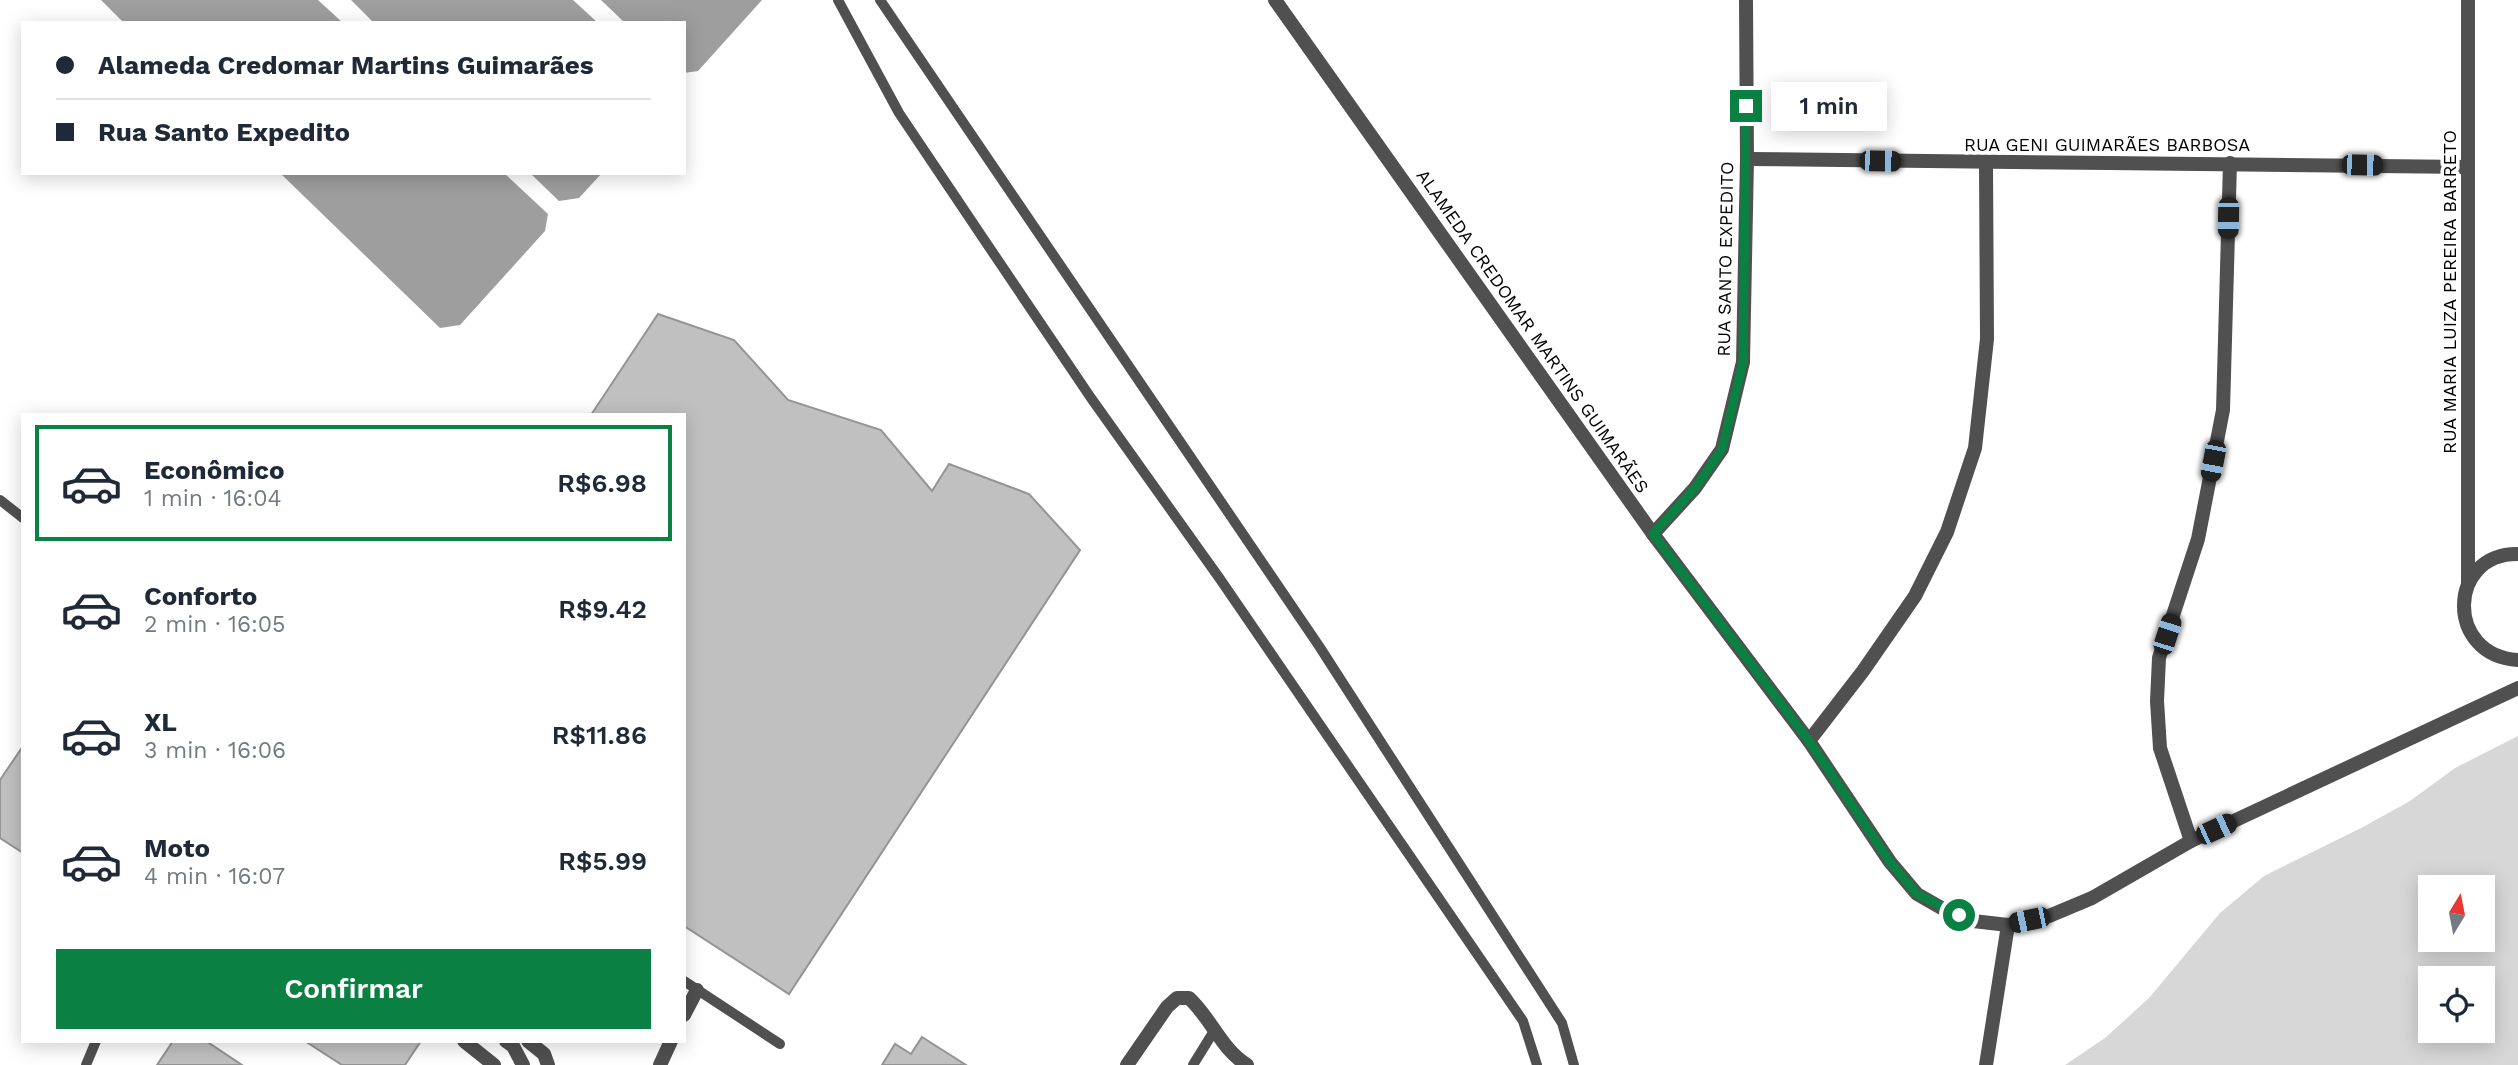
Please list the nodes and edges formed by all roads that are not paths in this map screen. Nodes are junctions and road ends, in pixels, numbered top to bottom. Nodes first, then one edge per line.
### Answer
1 (838, 0) edge
2 (880, 0) edge
3 (1275, 0) edge
4 (1746, 0) edge
5 (2468, 0) edge
6 (1746, 159) junction
7 (1986, 163) junction
8 (2230, 163) junction
9 (2468, 167) junction
10 (0, 500) edge
11 (21, 516) edge
12 (1653, 534) junction
13 (2518, 554) edge
14 (2468, 584) junction
15 (2518, 660) edge
16 (2518, 688) edge
17 (1809, 741) junction
18 (2191, 841) junction
19 (2008, 925) junction
20 (691, 986) edge
21 (686, 1007) edge
22 (1214, 1031) junction
23 (95, 1043) edge
24 (466, 1043) edge
25 (509, 1043) edge
26 (530, 1043) edge
27 (670, 1043) edge
28 (780, 1044) dead end
29 (86, 1065) edge
30 (494, 1065) edge
31 (523, 1065) edge
32 (548, 1065) edge
33 (660, 1065) edge
34 (1127, 1065) edge
35 (1193, 1065) edge
36 (1247, 1065) edge
37 (1537, 1065) edge
38 (1574, 1065) edge
39 (1986, 1065) edge

1 - 37 lane
2 - 38 lane
3 - 12 street, ALAMEDA CREDOMAR MARTINS GUIMARÃES
4 - 6 street, RUA SANTO EXPEDITO
5 - 9 street, RUA MARIA LUIZA PEREIRA BARRETO
6 - 7 street, RUA GENI GUIMARÃES BARBOSA
6 - 12 street, RUA SANTO EXPEDITO
7 - 8 street, RUA GENI GUIMARÃES BARBOSA
7 - 17 street
8 - 9 street, RUA GENI GUIMARÃES BARBOSA
8 - 18 street
9 - 14 street, RUA MARIA LUIZA PEREIRA BARRETO
10 - 11 lane
12 - 17 street, ALAMEDA CREDOMAR MARTINS GUIMARÃES
13 - 14 street
14 - 15 street, RUA MARIA LUIZA PEREIRA BARRETO
16 - 18 street, ALAMEDA CREDOMAR MARTINS GUIMARÃES
17 - 19 street, ALAMEDA CREDOMAR MARTINS GUIMARÃES
18 - 19 street, ALAMEDA CREDOMAR MARTINS GUIMARÃES
19 - 39 street
20 - 21 street
20 - 28 lane
22 - 34 street
22 - 35 lane
22 - 36 street
23 - 29 lane
24 - 30 street
25 - 31 street
26 - 32 street
27 - 33 street

